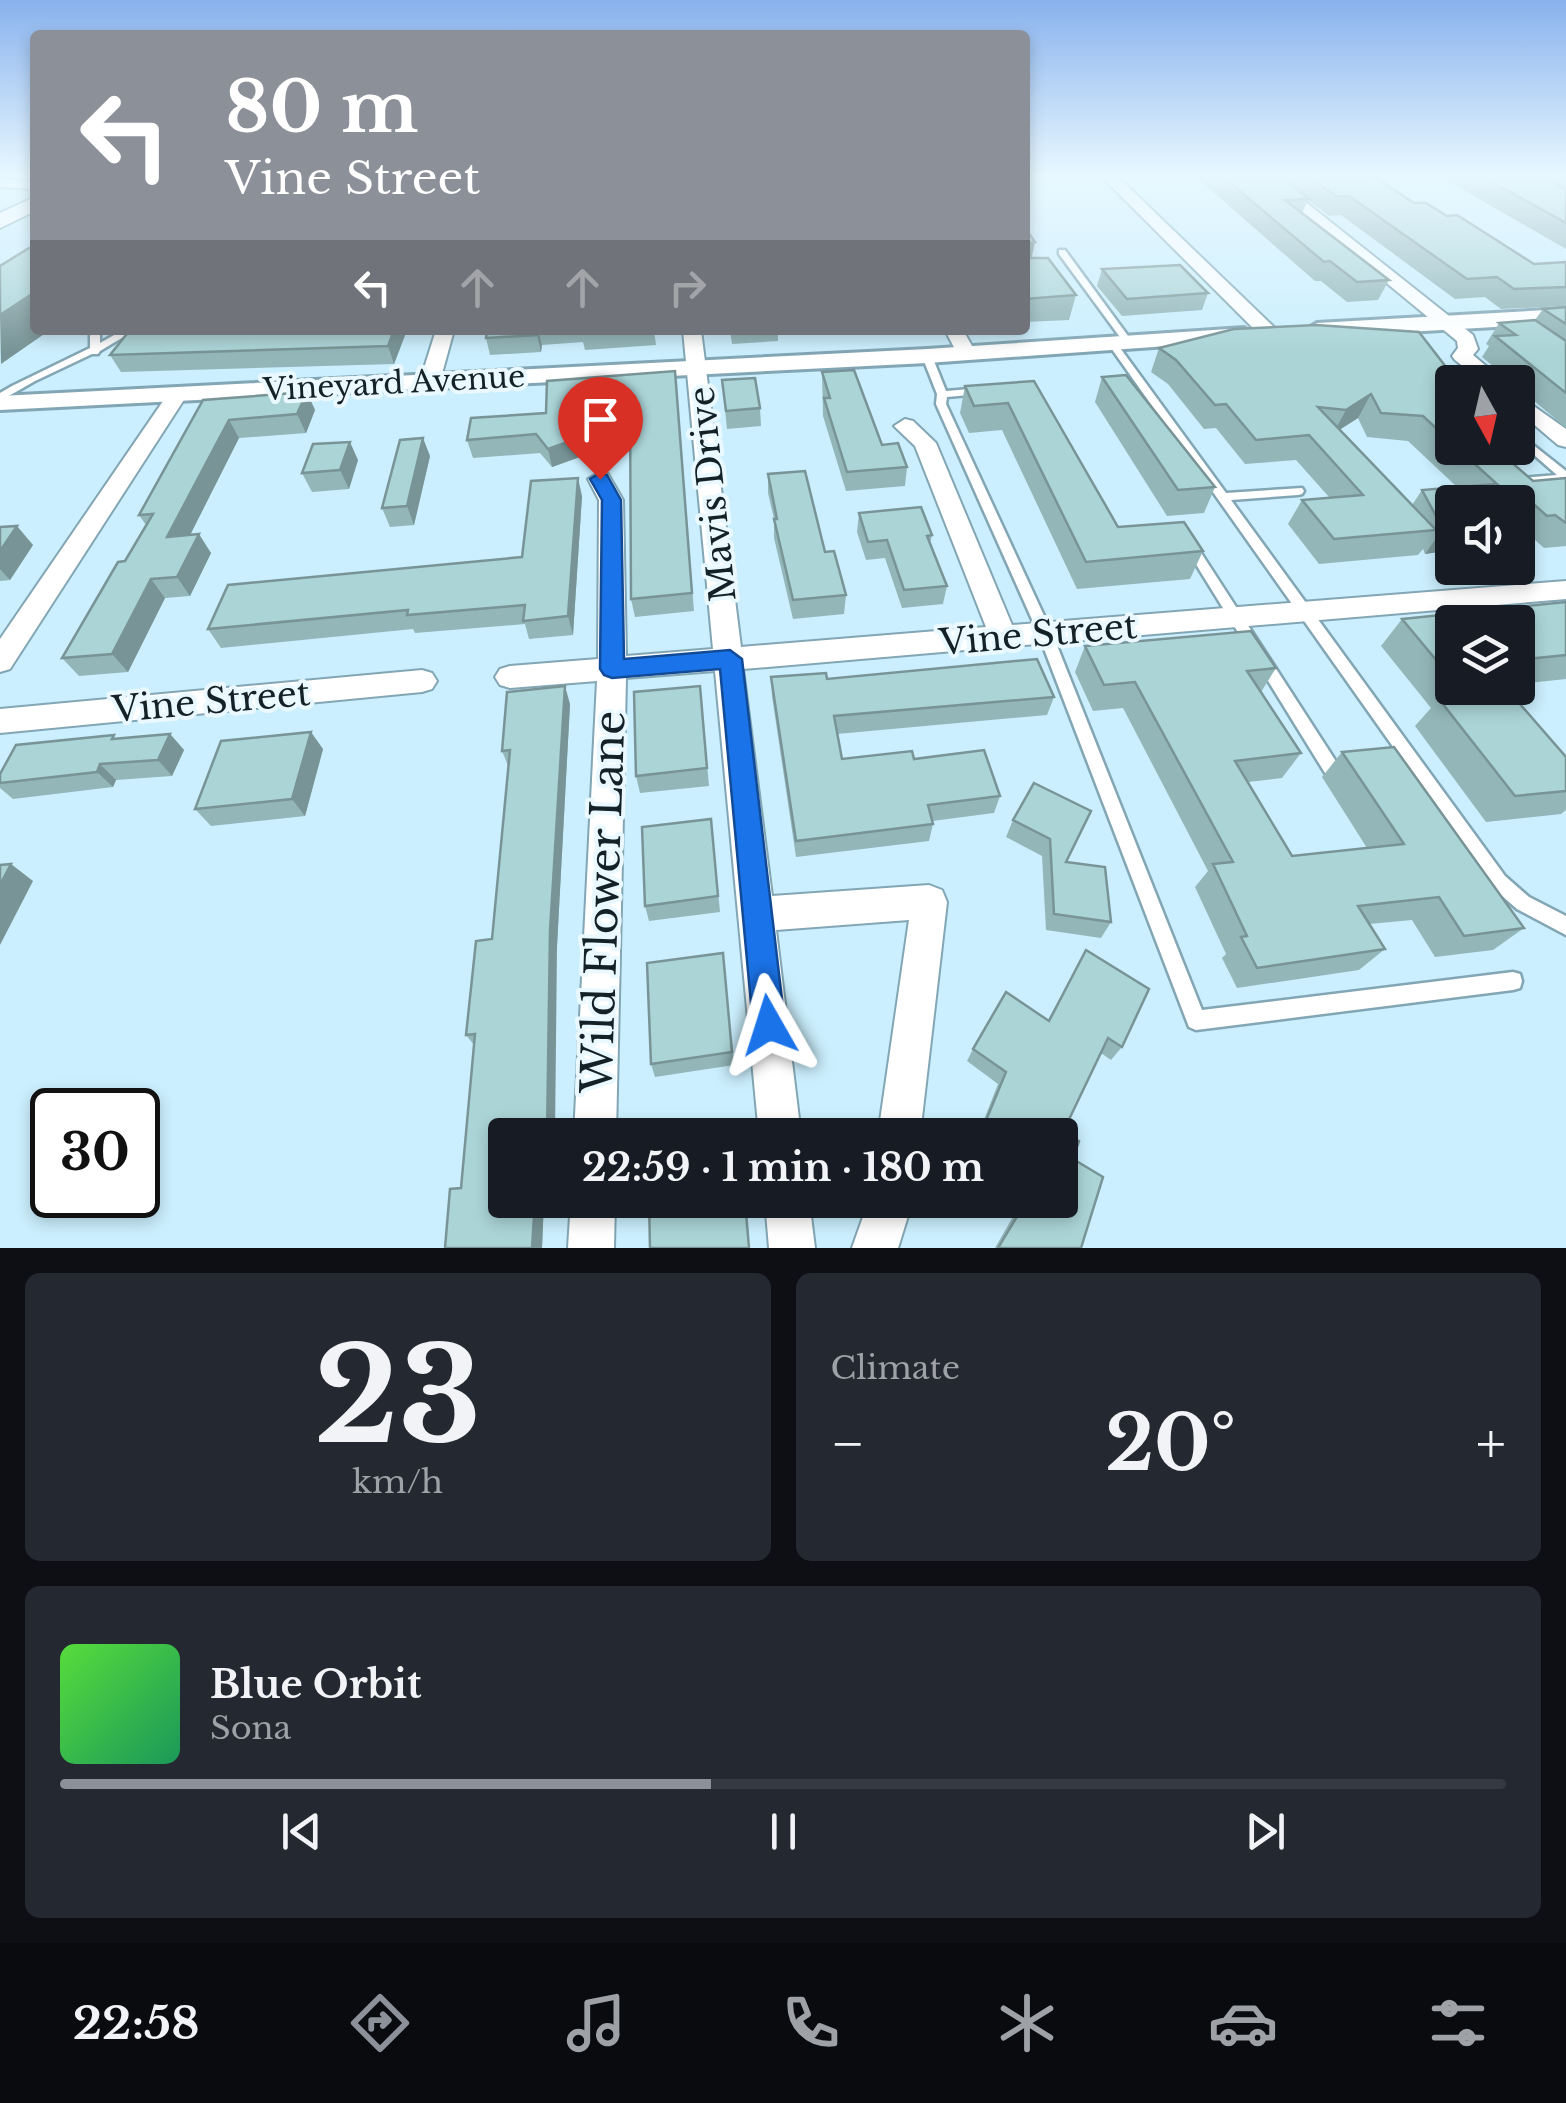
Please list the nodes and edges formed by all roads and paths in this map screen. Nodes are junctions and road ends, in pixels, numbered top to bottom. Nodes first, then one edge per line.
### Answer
1 (1169, 235) edge
2 (1336, 235) edge
3 (1062, 252) dead end
4 (1566, 316) edge
5 (1444, 323) junction
6 (1269, 333) junction
7 (96, 335) edge
8 (122, 335) edge
9 (444, 335) edge
10 (693, 335) edge
11 (957, 335) edge
12 (1120, 342) junction
13 (95, 352) junction
14 (966, 353) junction
15 (927, 356) junction
16 (1473, 365) edge
17 (698, 366) junction
18 (430, 381) junction
19 (992, 390) edge
20 (942, 394) junction
21 (177, 395) junction
22 (0, 400) edge
23 (1535, 415) edge
24 (905, 426) dead end
25 (1566, 440) edge
26 (1535, 451) edge
27 (1566, 478) edge
28 (600, 479) dead end
29 (1508, 483) edge
30 (1298, 491) dead end
31 (1222, 498) junction
32 (1178, 526) edge
33 (1566, 590) edge
34 (1303, 612) junction
35 (1238, 617) junction
36 (1045, 633) junction
37 (1003, 636) junction
38 (730, 659) junction
39 (0, 662) edge
40 (612, 669) junction
41 (510, 677) dead end
42 (422, 681) dead end
43 (0, 722) edge
44 (1332, 768) dead end
45 (758, 914) junction
46 (1566, 926) edge
47 (1513, 981) dead end
48 (596, 1118) edge
49 (778, 1118) edge
50 (901, 1118) edge
51 (592, 1218) edge
52 (789, 1218) edge
53 (885, 1218) edge
54 (591, 1248) edge
55 (792, 1248) edge
56 (875, 1248) edge

1 - 6 street
2 - 5 street
3 - 12 lane
4 - 5 street, Vineyard Avenue
5 - 6 street, Vineyard Avenue
5 - 16 street
6 - 12 street, Vineyard Avenue
7 - 13 lane
8 - 13 lane
9 - 18 street
10 - 17 street, Mavis Drive
11 - 14 street
12 - 14 street, Vineyard Avenue
12 - 31 lane
13 - 22 lane
14 - 15 street, Vineyard Avenue
15 - 17 street, Vineyard Avenue
15 - 20 lane
17 - 18 street, Vineyard Avenue
17 - 38 street, Mavis Drive
18 - 21 street, Vineyard Avenue
19 - 20 lane
20 - 36 lane
21 - 22 street, Vineyard Avenue
21 - 39 street
23 - 25 street
24 - 37 street
26 - 27 lane
27 - 29 lane
28 - 40 street, Wild Flower Lane
30 - 31 lane
31 - 34 lane
32 - 35 lane
33 - 34 street, Vine Street
34 - 35 street, Vine Street
34 - 46 lane
35 - 36 street, Vine Street
35 - 44 lane
36 - 37 street, Vine Street
36 - 47 lane
37 - 38 street, Vine Street
38 - 40 street, Vine Street
38 - 45 street, Mavis Drive
40 - 41 street, Vine Street
40 - 48 street, Wild Flower Lane
42 - 43 street, Vine Street
45 - 49 street, Mavis Drive
45 - 50 street
51 - 54 street
52 - 55 street
53 - 56 street

